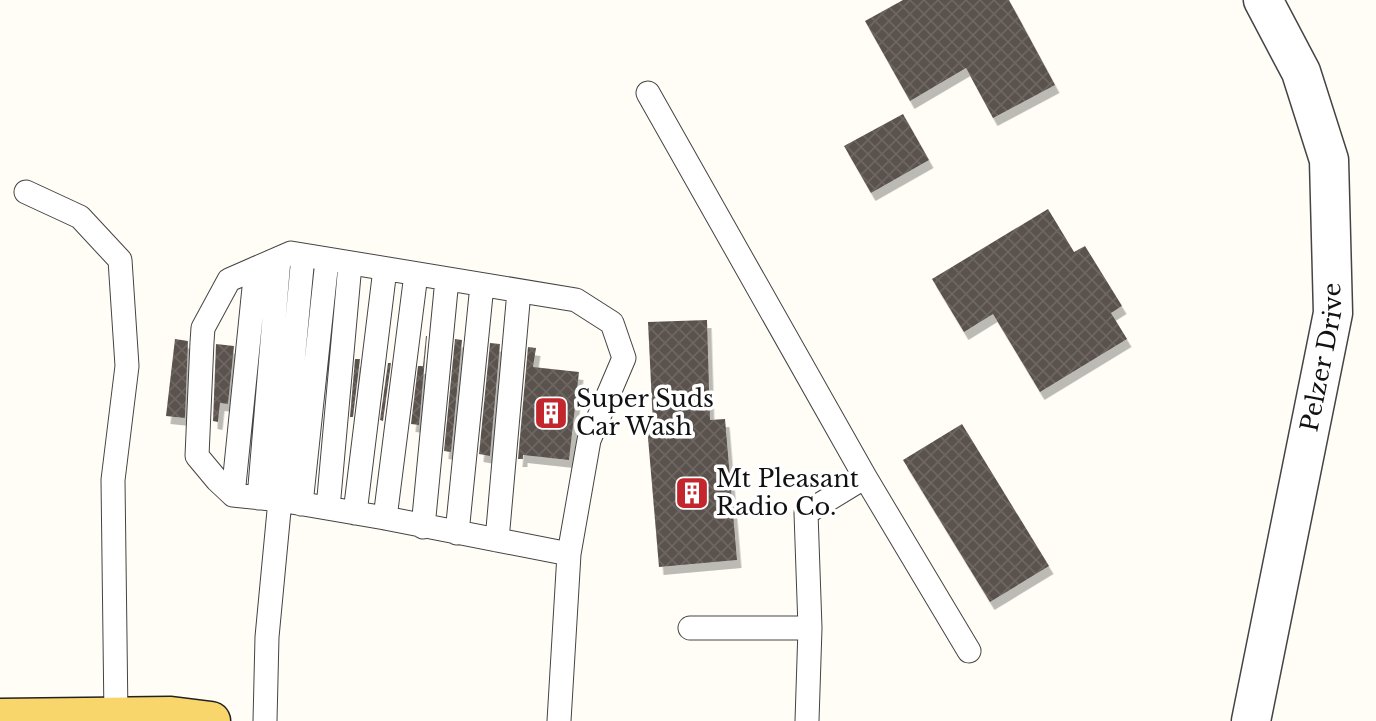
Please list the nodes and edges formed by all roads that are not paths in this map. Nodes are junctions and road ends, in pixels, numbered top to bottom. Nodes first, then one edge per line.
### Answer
1 (1264, 0) edge
2 (648, 93) dead end
3 (26, 192) dead end
4 (303, 256) junction
5 (279, 259) junction
6 (327, 260) junction
7 (350, 264) junction
8 (256, 268) junction
9 (385, 269) junction
10 (416, 274) junction
11 (447, 279) junction
12 (482, 285) junction
13 (519, 291) junction
14 (865, 477) junction
15 (233, 495) junction
16 (280, 501) junction
17 (328, 508) junction
18 (355, 513) junction
19 (385, 518) junction
20 (422, 527) junction
21 (457, 533) junction
22 (497, 540) junction
23 (569, 554) junction
24 (690, 628) dead end
25 (810, 628) junction
26 (969, 651) dead end
27 (116, 717) junction
28 (0, 718) edge
29 (211, 721) edge
30 (265, 721) edge
31 (559, 721) edge
32 (807, 721) edge
33 (1251, 721) edge

1 - 33 street, Pelzer Drive
2 - 14 lane
3 - 27 lane
4 - 5 lane
4 - 6 lane
4 - 16 lane
5 - 8 lane
5 - 16 lane
6 - 7 lane
6 - 16 lane
7 - 9 lane
7 - 17 lane
8 - 15 lane
8 - 15 lane
9 - 10 lane
9 - 18 lane
10 - 11 lane
10 - 19 lane
11 - 12 lane
11 - 20 lane
12 - 13 lane
12 - 21 lane
13 - 22 lane
13 - 23 lane
14 - 25 lane
14 - 26 lane
15 - 16 lane
16 - 17 lane
16 - 30 lane
17 - 18 lane
18 - 19 lane
19 - 20 lane
20 - 21 lane
21 - 22 lane
22 - 23 lane
23 - 31 lane
24 - 25 lane
25 - 32 lane
27 - 28 main road
27 - 29 main road

